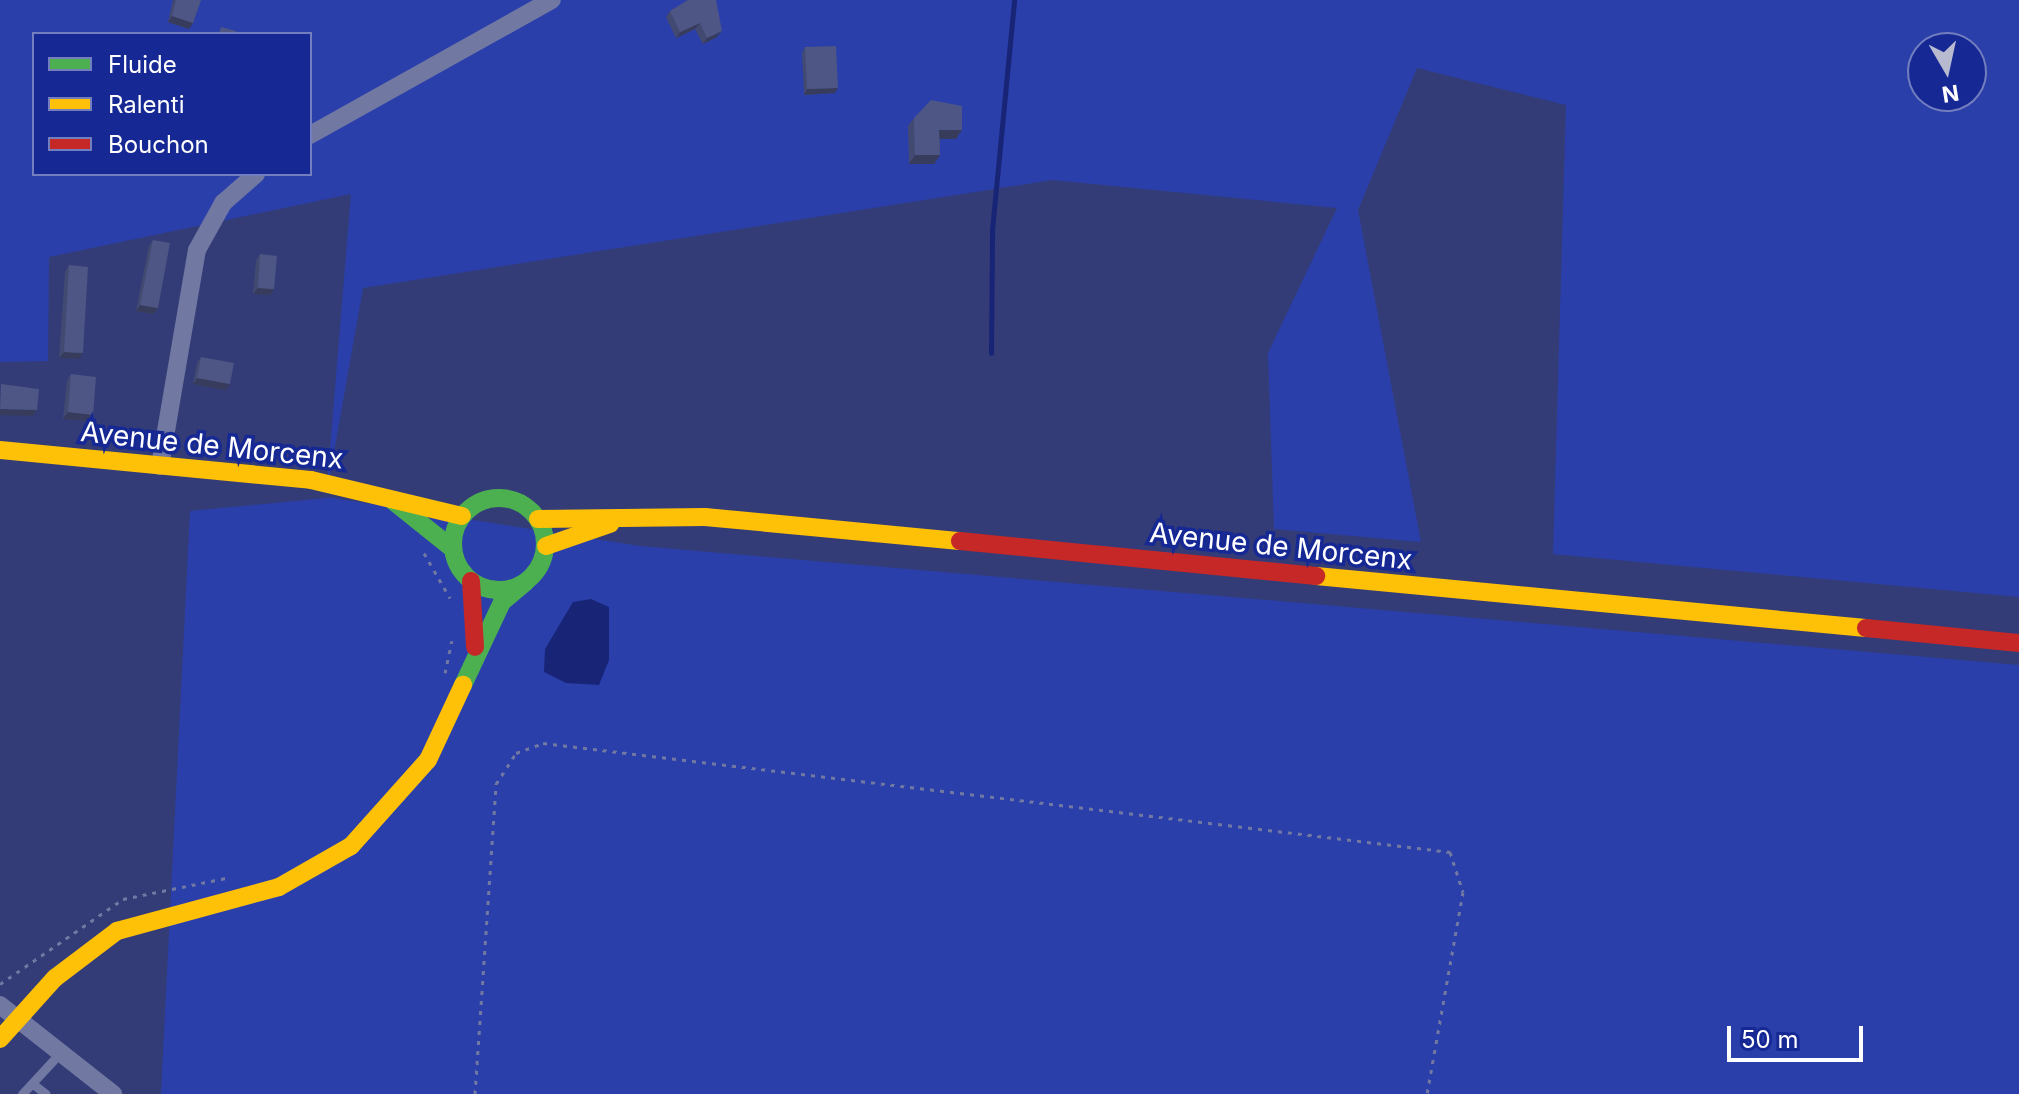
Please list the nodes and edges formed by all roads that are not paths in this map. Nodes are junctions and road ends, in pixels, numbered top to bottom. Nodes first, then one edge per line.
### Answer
1 (552, 0) edge
2 (312, 134) edge
3 (254, 176) edge
4 (0, 450) edge
5 (160, 466) junction
6 (385, 496) junction
7 (462, 516) junction
8 (631, 516) junction
9 (538, 519) junction
10 (546, 546) junction
11 (453, 549) junction
12 (471, 581) junction
13 (526, 582) junction
14 (2019, 643) edge
15 (475, 653) junction
16 (0, 1005) edge
17 (16, 1019) junction
18 (0, 1039) edge
19 (60, 1053) junction
20 (33, 1084) junction
21 (22, 1094) edge
22 (46, 1094) edge
23 (113, 1094) edge

1 - 2 street
3 - 5 street
4 - 5 main road, Avenue de Morcenx
5 - 6 main road, Avenue de Morcenx
6 - 7 main road, Avenue de Morcenx
6 - 11 main road
7 - 9 main road
7 - 11 main road
8 - 9 main road, Avenue de Morcenx
8 - 10 main road
8 - 14 main road, Avenue de Morcenx
9 - 10 main road
10 - 13 main road
11 - 12 main road
12 - 13 main road
12 - 15 main road
13 - 15 main road
15 - 17 main road
16 - 17 street
17 - 18 main road
17 - 19 street
19 - 20 lane
19 - 23 street
20 - 21 lane
20 - 22 lane

